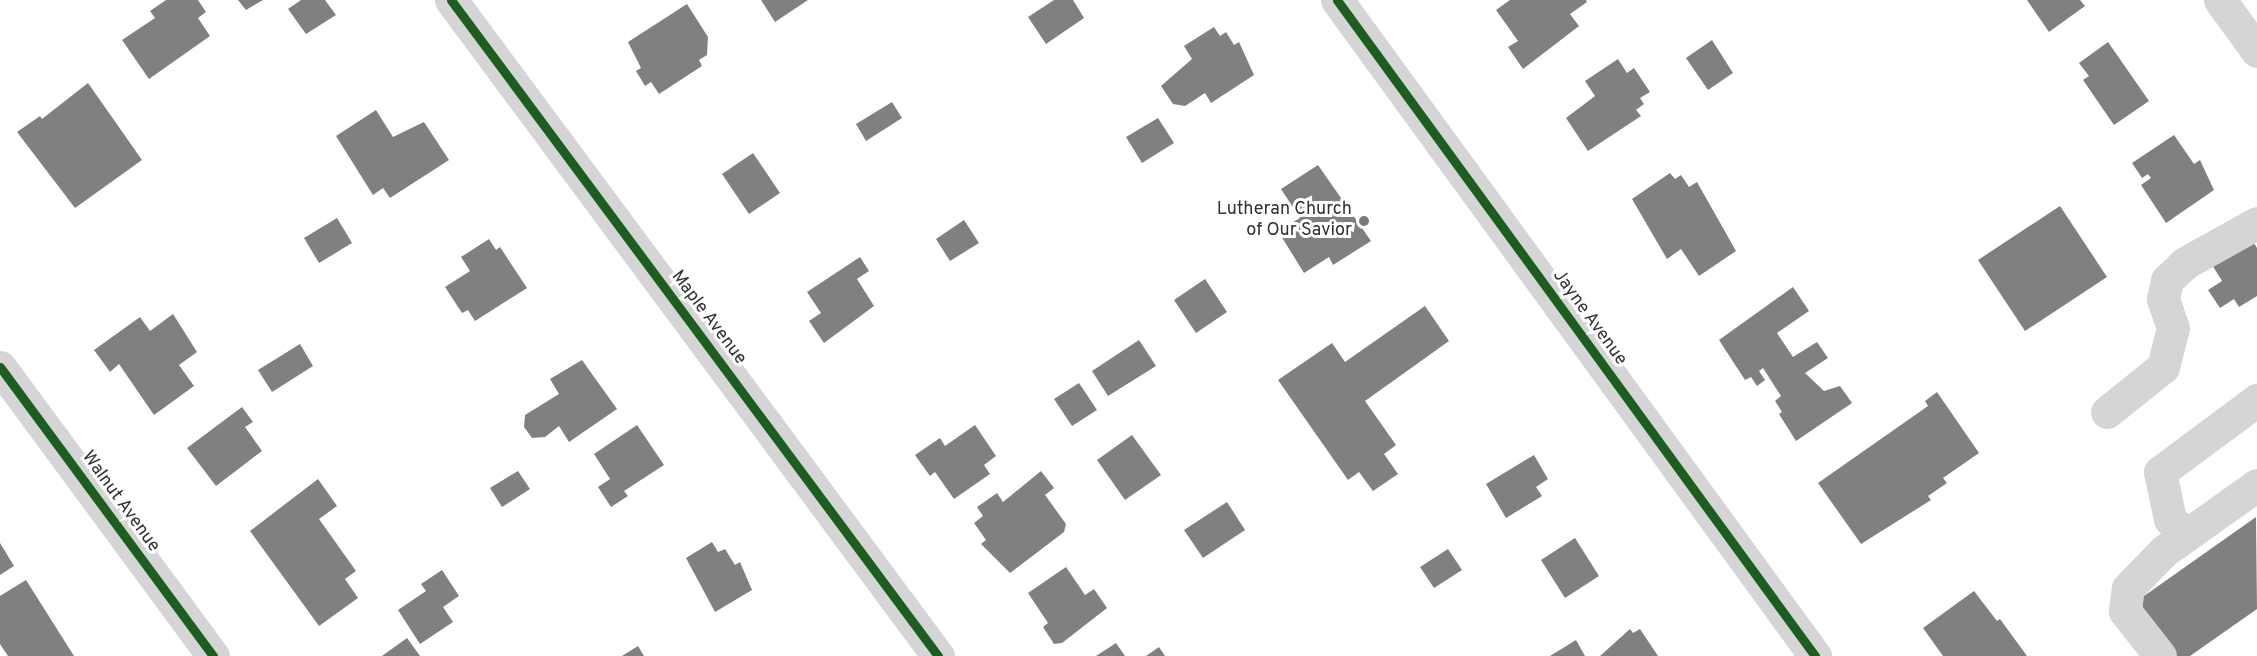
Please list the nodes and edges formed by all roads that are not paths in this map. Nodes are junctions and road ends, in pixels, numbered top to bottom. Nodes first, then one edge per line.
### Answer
1 (451, 0) edge
2 (1337, 0) edge
3 (2220, 0) edge
4 (2257, 51) edge
5 (2257, 223) edge
6 (0, 367) edge
7 (2257, 400) edge
8 (2107, 412) dead end
9 (2257, 485) edge
10 (2185, 535) junction
11 (213, 656) edge
12 (938, 656) edge
13 (1815, 656) edge
14 (2160, 656) edge

1 - 12 street, Maple Avenue
2 - 13 street, Jayne Avenue
3 - 4 street
5 - 8 street
6 - 11 street, Walnut Avenue
7 - 10 street
9 - 10 street
10 - 14 street

